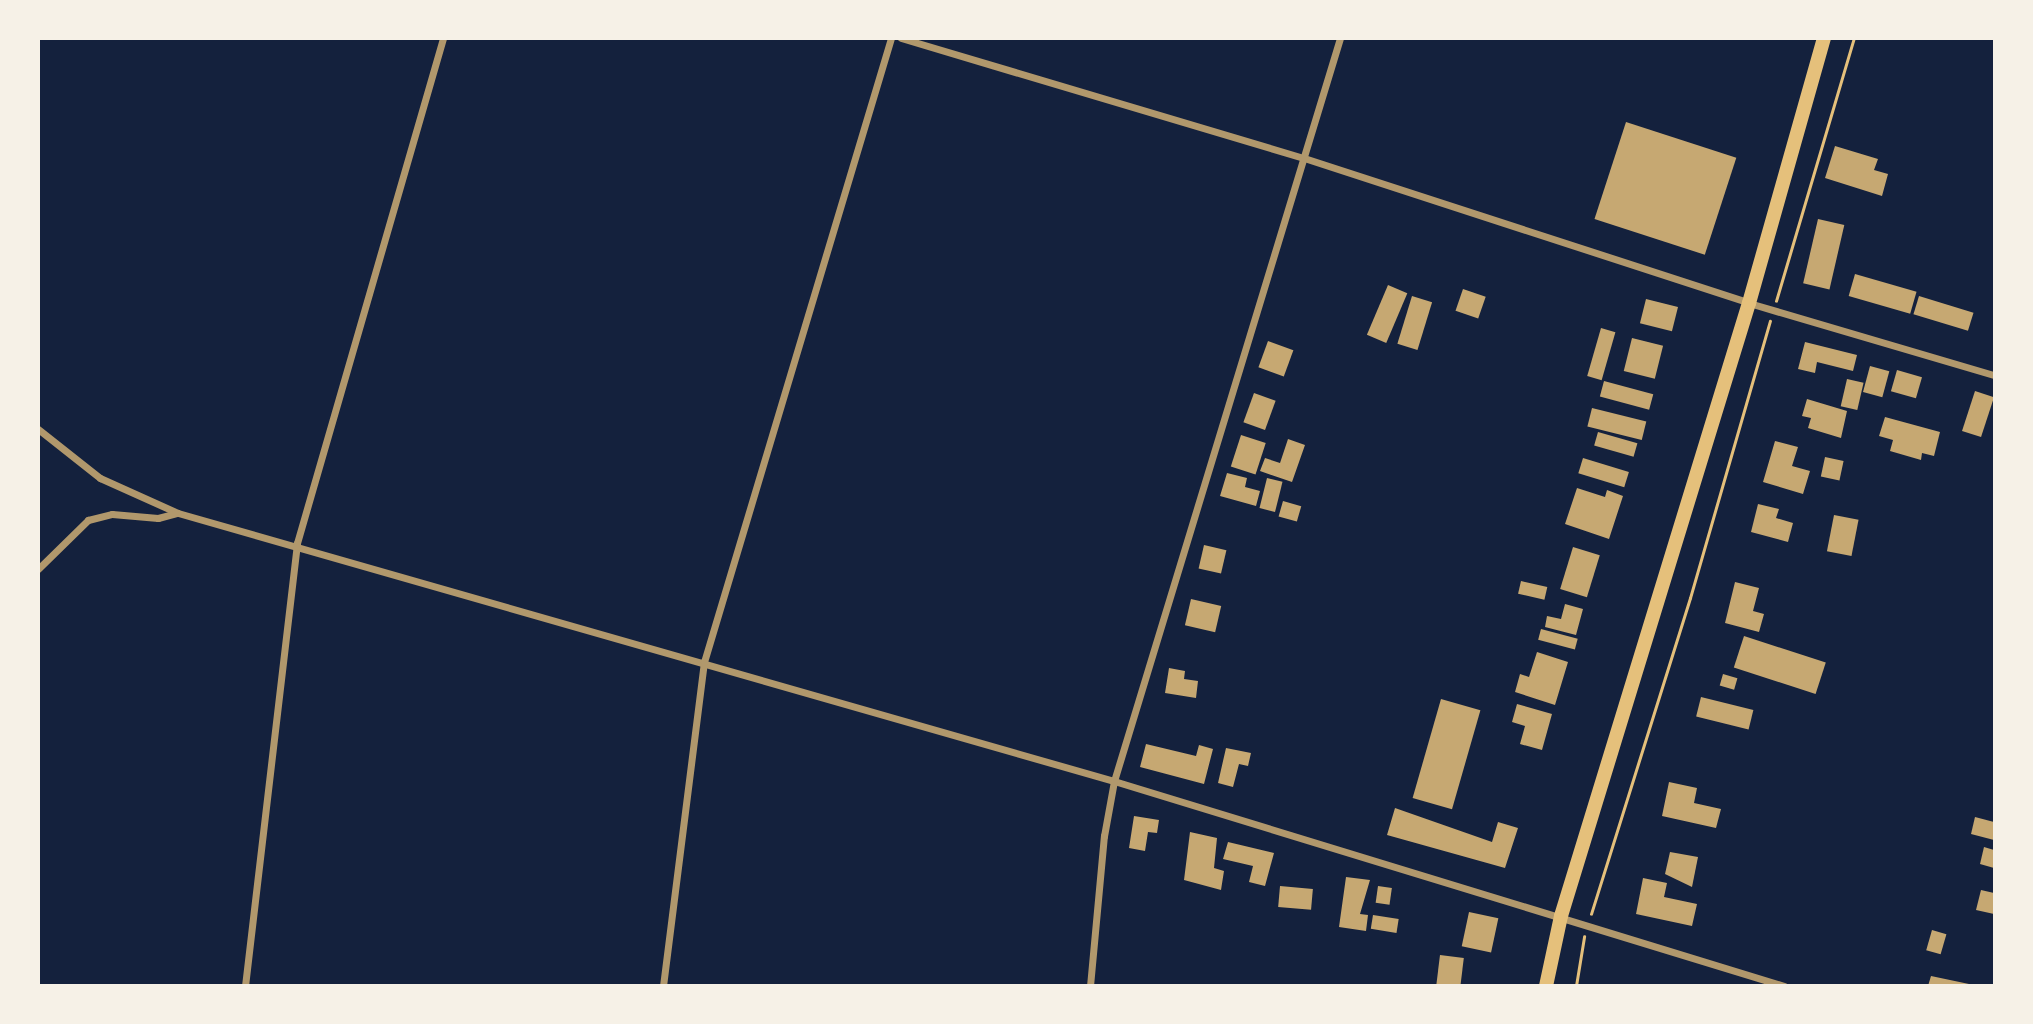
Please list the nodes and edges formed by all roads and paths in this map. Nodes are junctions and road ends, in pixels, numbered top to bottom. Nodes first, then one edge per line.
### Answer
1 (443, 38) edge
2 (891, 38) edge
3 (901, 38) edge
4 (1340, 38) edge
5 (1824, 38) edge
6 (1854, 38) edge
7 (1304, 158) junction
8 (1749, 303) junction
9 (1773, 309) junction
10 (1994, 375) edge
11 (38, 429) edge
12 (178, 513) junction
13 (297, 543) junction
14 (38, 569) edge
15 (704, 662) junction
16 (1114, 781) junction
17 (1560, 916) junction
18 (1587, 925) junction
19 (245, 985) edge
20 (663, 985) edge
21 (1090, 985) edge
22 (1546, 985) edge
23 (1576, 985) edge
24 (1784, 985) edge

1 - 13 street
2 - 15 street
3 - 7 street
4 - 7 street
5 - 8 main road
6 - 9 path
7 - 8 street
7 - 16 street
8 - 9 street
8 - 17 main road
9 - 10 street
9 - 18 path
11 - 12 street
12 - 13 street
12 - 14 street
13 - 15 street
13 - 19 street
15 - 16 street
15 - 20 street
16 - 17 street
16 - 21 street
17 - 18 street
17 - 22 main road
18 - 23 path
18 - 24 street

